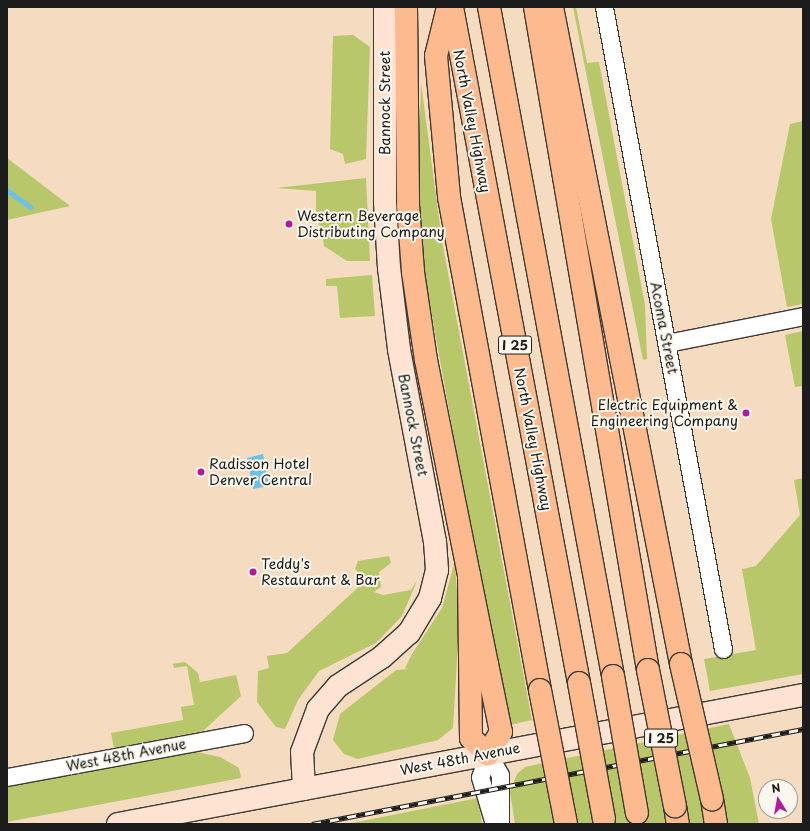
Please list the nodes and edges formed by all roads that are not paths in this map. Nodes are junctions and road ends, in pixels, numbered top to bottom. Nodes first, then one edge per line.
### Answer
1 (385, 7) edge
2 (406, 7) edge
3 (448, 7) edge
4 (452, 7) edge
5 (489, 7) edge
6 (534, 7) edge
7 (552, 7) edge
8 (604, 7) edge
9 (803, 316) edge
10 (667, 343) junction
11 (724, 649) dead end
12 (803, 695) edge
13 (244, 733) dead end
14 (488, 754) junction
15 (7, 777) edge
16 (304, 789) junction
17 (676, 815) edge
18 (638, 818) edge
19 (604, 822) edge
20 (118, 824) edge
21 (494, 824) edge
22 (500, 824) edge
23 (566, 824) edge
24 (716, 824) edge

1 - 16 street, Bannock Street
2 - 14 highway
3 - 23 highway, bridge
4 - 19 highway, North Valley Highway / I 25, bridge
5 - 18 highway, bridge
6 - 17 highway, I 25, bridge
7 - 24 highway, bridge
8 - 10 street, Acoma Street
9 - 10 street
10 - 11 street, Acoma Street
12 - 14 street, West 48th Avenue
13 - 15 street, West 48th Avenue
14 - 16 street, West 48th Avenue
14 - 21 street
14 - 22 street
16 - 20 street, West 48th Avenue

